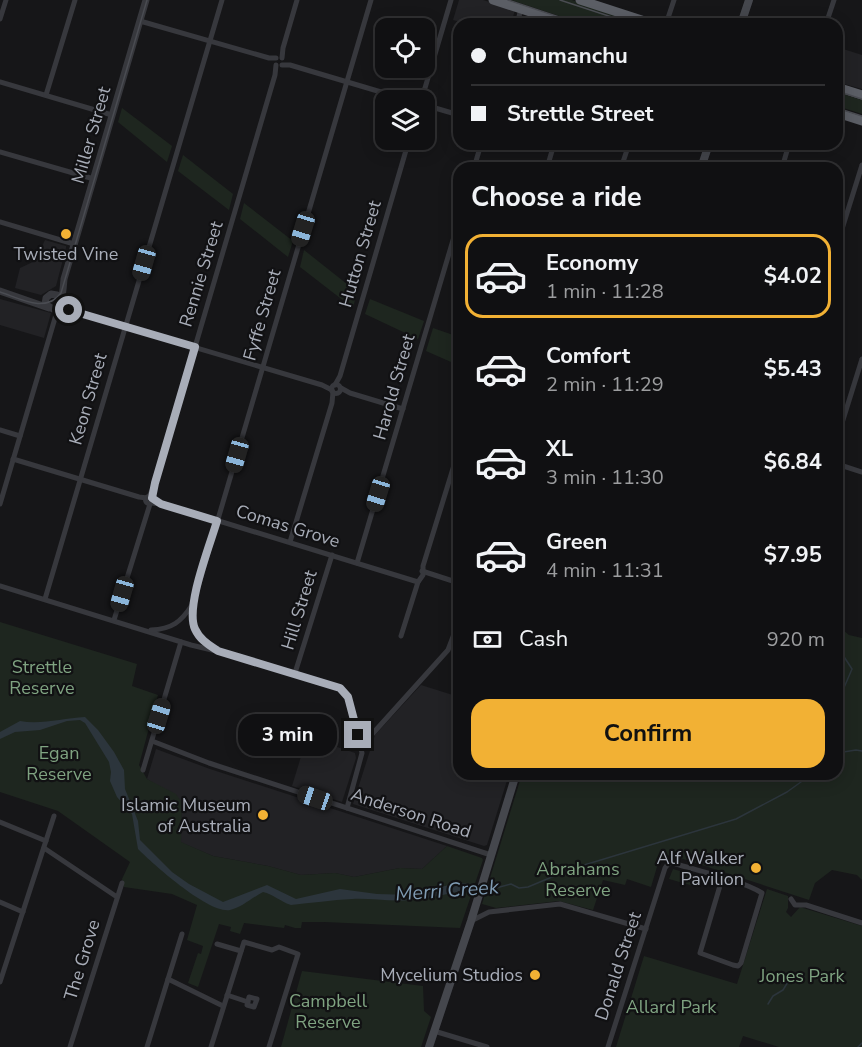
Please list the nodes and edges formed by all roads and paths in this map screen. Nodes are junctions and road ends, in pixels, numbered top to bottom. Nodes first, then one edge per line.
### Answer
1 (6, 0) edge
2 (75, 0) edge
3 (146, 0) edge
4 (222, 0) edge
5 (297, 0) edge
6 (372, 0) edge
7 (451, 0) edge
8 (494, 0) edge
9 (580, 0) edge
10 (674, 0) edge
11 (749, 0) edge
12 (834, 0) edge
13 (598, 3) edge
14 (521, 9) junction
15 (519, 18) edge
16 (549, 18) edge
17 (638, 18) edge
18 (668, 18) edge
19 (744, 18) edge
20 (828, 18) edge
21 (0, 19) edge
22 (140, 21) junction
23 (210, 41) junction
24 (279, 62) junction
25 (0, 82) edge
26 (348, 82) junction
27 (843, 89) edge
28 (375, 90) edge
29 (425, 90) edge
30 (46, 95) junction
31 (862, 95) edge
32 (435, 108) edge
33 (453, 113) edge
34 (112, 115) junction
35 (843, 115) edge
36 (862, 121) edge
37 (406, 150) edge
38 (0, 152) edge
39 (862, 165) edge
40 (94, 179) junction
41 (0, 222) edge
42 (843, 226) edge
43 (453, 240) edge
44 (75, 244) junction
45 (64, 279) junction
46 (0, 291) edge
47 (50, 294) junction
48 (26, 299) junction
49 (56, 306) junction
50 (125, 326) junction
51 (195, 347) junction
52 (862, 359) edge
53 (262, 368) junction
54 (336, 389) junction
55 (403, 409) junction
56 (843, 420) edge
57 (0, 430) edge
58 (20, 436) junction
59 (13, 459) junction
60 (843, 466) edge
61 (453, 470) edge
62 (862, 472) edge
63 (80, 480) junction
64 (3, 485) edge
65 (149, 500) junction
66 (0, 504) edge
67 (217, 521) junction
68 (290, 542) junction
69 (332, 555) junction
70 (357, 563) junction
71 (423, 573) junction
72 (417, 580) junction
73 (453, 581) edge
74 (0, 586) edge
75 (45, 599) junction
76 (193, 604) junction
77 (114, 620) junction
78 (146, 631) junction
79 (401, 636) dead end
80 (453, 637) edge
81 (181, 642) junction
82 (218, 651) junction
83 (295, 673) junction
84 (372, 733) junction
85 (358, 735) junction
86 (152, 741) junction
87 (360, 744) junction
88 (143, 770) dead end
89 (514, 780) edge
90 (347, 808) junction
91 (54, 816) dead end
92 (0, 822) edge
93 (45, 844) junction
94 (491, 855) junction
95 (722, 879) junction
96 (122, 883) dead end
97 (117, 897) junction
98 (791, 899) dead end
99 (477, 900) junction
100 (0, 902) edge
101 (795, 905) junction
102 (23, 912) junction
103 (489, 912) junction
104 (790, 912) dead end
105 (471, 921) junction
106 (862, 923) edge
107 (646, 929) junction
108 (182, 934) dead end
109 (217, 944) dead end
110 (241, 951) junction
111 (168, 979) junction
112 (0, 982) edge
113 (227, 995) junction
114 (248, 1002) dead end
115 (223, 1006) junction
116 (434, 1031) junction
117 (70, 1047) edge
118 (147, 1047) edge
119 (211, 1047) edge
120 (270, 1047) edge
121 (429, 1047) edge
122 (487, 1047) edge
123 (608, 1047) edge

1 - 21 street
2 - 30 street
3 - 22 street, Miller Street
4 - 23 street, Keon Street
5 - 24 street, Rennie Street
6 - 26 street, Fyffe Street
7 - 29 street
8 - 14 highway
9 - 13 highway
10 - 18 street
11 - 19 main road
12 - 20 street
13 - 17 highway
14 - 15 street
14 - 16 highway
22 - 23 street
22 - 34 street, Miller Street
23 - 24 street
23 - 50 street, Keon Street
24 - 26 street
24 - 51 street, Rennie Street
25 - 30 street
26 - 28 street
26 - 53 street, Fyffe Street
27 - 31 highway
30 - 34 street
32 - 33 street
34 - 40 street, Miller Street
35 - 36 highway
37 - 54 street, Hutton Street
38 - 40 street
39 - 42 street
40 - 44 street, Miller Street
41 - 44 street
43 - 55 street, Harold Street
44 - 45 street, Miller Street
45 - 47 street, Miller Street
45 - 49 street, Miller Street
46 - 48 street
47 - 48 street
47 - 49 street
47 - 49 street
48 - 49 street
49 - 50 street
49 - 58 street, Miller Street
50 - 51 street
50 - 63 street, Keon Street
51 - 53 street
51 - 65 street, Rennie Street
52 - 56 street
53 - 54 street
53 - 67 street, Fyffe Street
54 - 55 street
54 - 68 street, Hutton Street
55 - 70 street, Harold Street
57 - 58 street
58 - 59 street, Miller Street
59 - 63 street, Comas Grove
59 - 64 street, Miller Street
60 - 62 street
61 - 71 street
63 - 65 street, Comas Grove
63 - 75 street, Keon Street
64 - 66 street, Miller Street
65 - 67 street, Comas Grove
65 - 77 street, Rennie Street
67 - 68 street, Comas Grove
67 - 76 street, Fyffe Street
68 - 69 street, Comas Grove
69 - 70 street, Comas Grove
69 - 83 street, Hill Street
70 - 72 street, Comas Grove
71 - 72 street
71 - 73 street
72 - 79 street
74 - 75 street
75 - 77 street
76 - 78 street, Fyffe Street
76 - 82 street, Fyffe Street
77 - 78 street
78 - 81 street
80 - 84 street
81 - 82 street
81 - 86 street
82 - 83 street
83 - 85 street
84 - 85 street
84 - 87 street
85 - 87 street
86 - 88 street
86 - 90 street, Anderson Road
87 - 90 street
89 - 94 main road
90 - 94 street, Anderson Road
91 - 93 street
92 - 93 street
93 - 97 street
93 - 102 street
94 - 99 main road
95 - 95 street
95 - 107 street, Donald Street
96 - 97 street, The Grove
97 - 117 street, The Grove
98 - 101 street
99 - 103 street
99 - 105 main road
100 - 102 street
101 - 104 street
101 - 106 street
102 - 112 street
103 - 105 street
103 - 107 street
105 - 116 main road
107 - 123 street, Donald Street
108 - 111 street
109 - 110 street
110 - 113 street
110 - 120 street
111 - 115 street
111 - 118 street
113 - 114 street
113 - 115 street
115 - 119 street
116 - 121 main road
116 - 122 street

